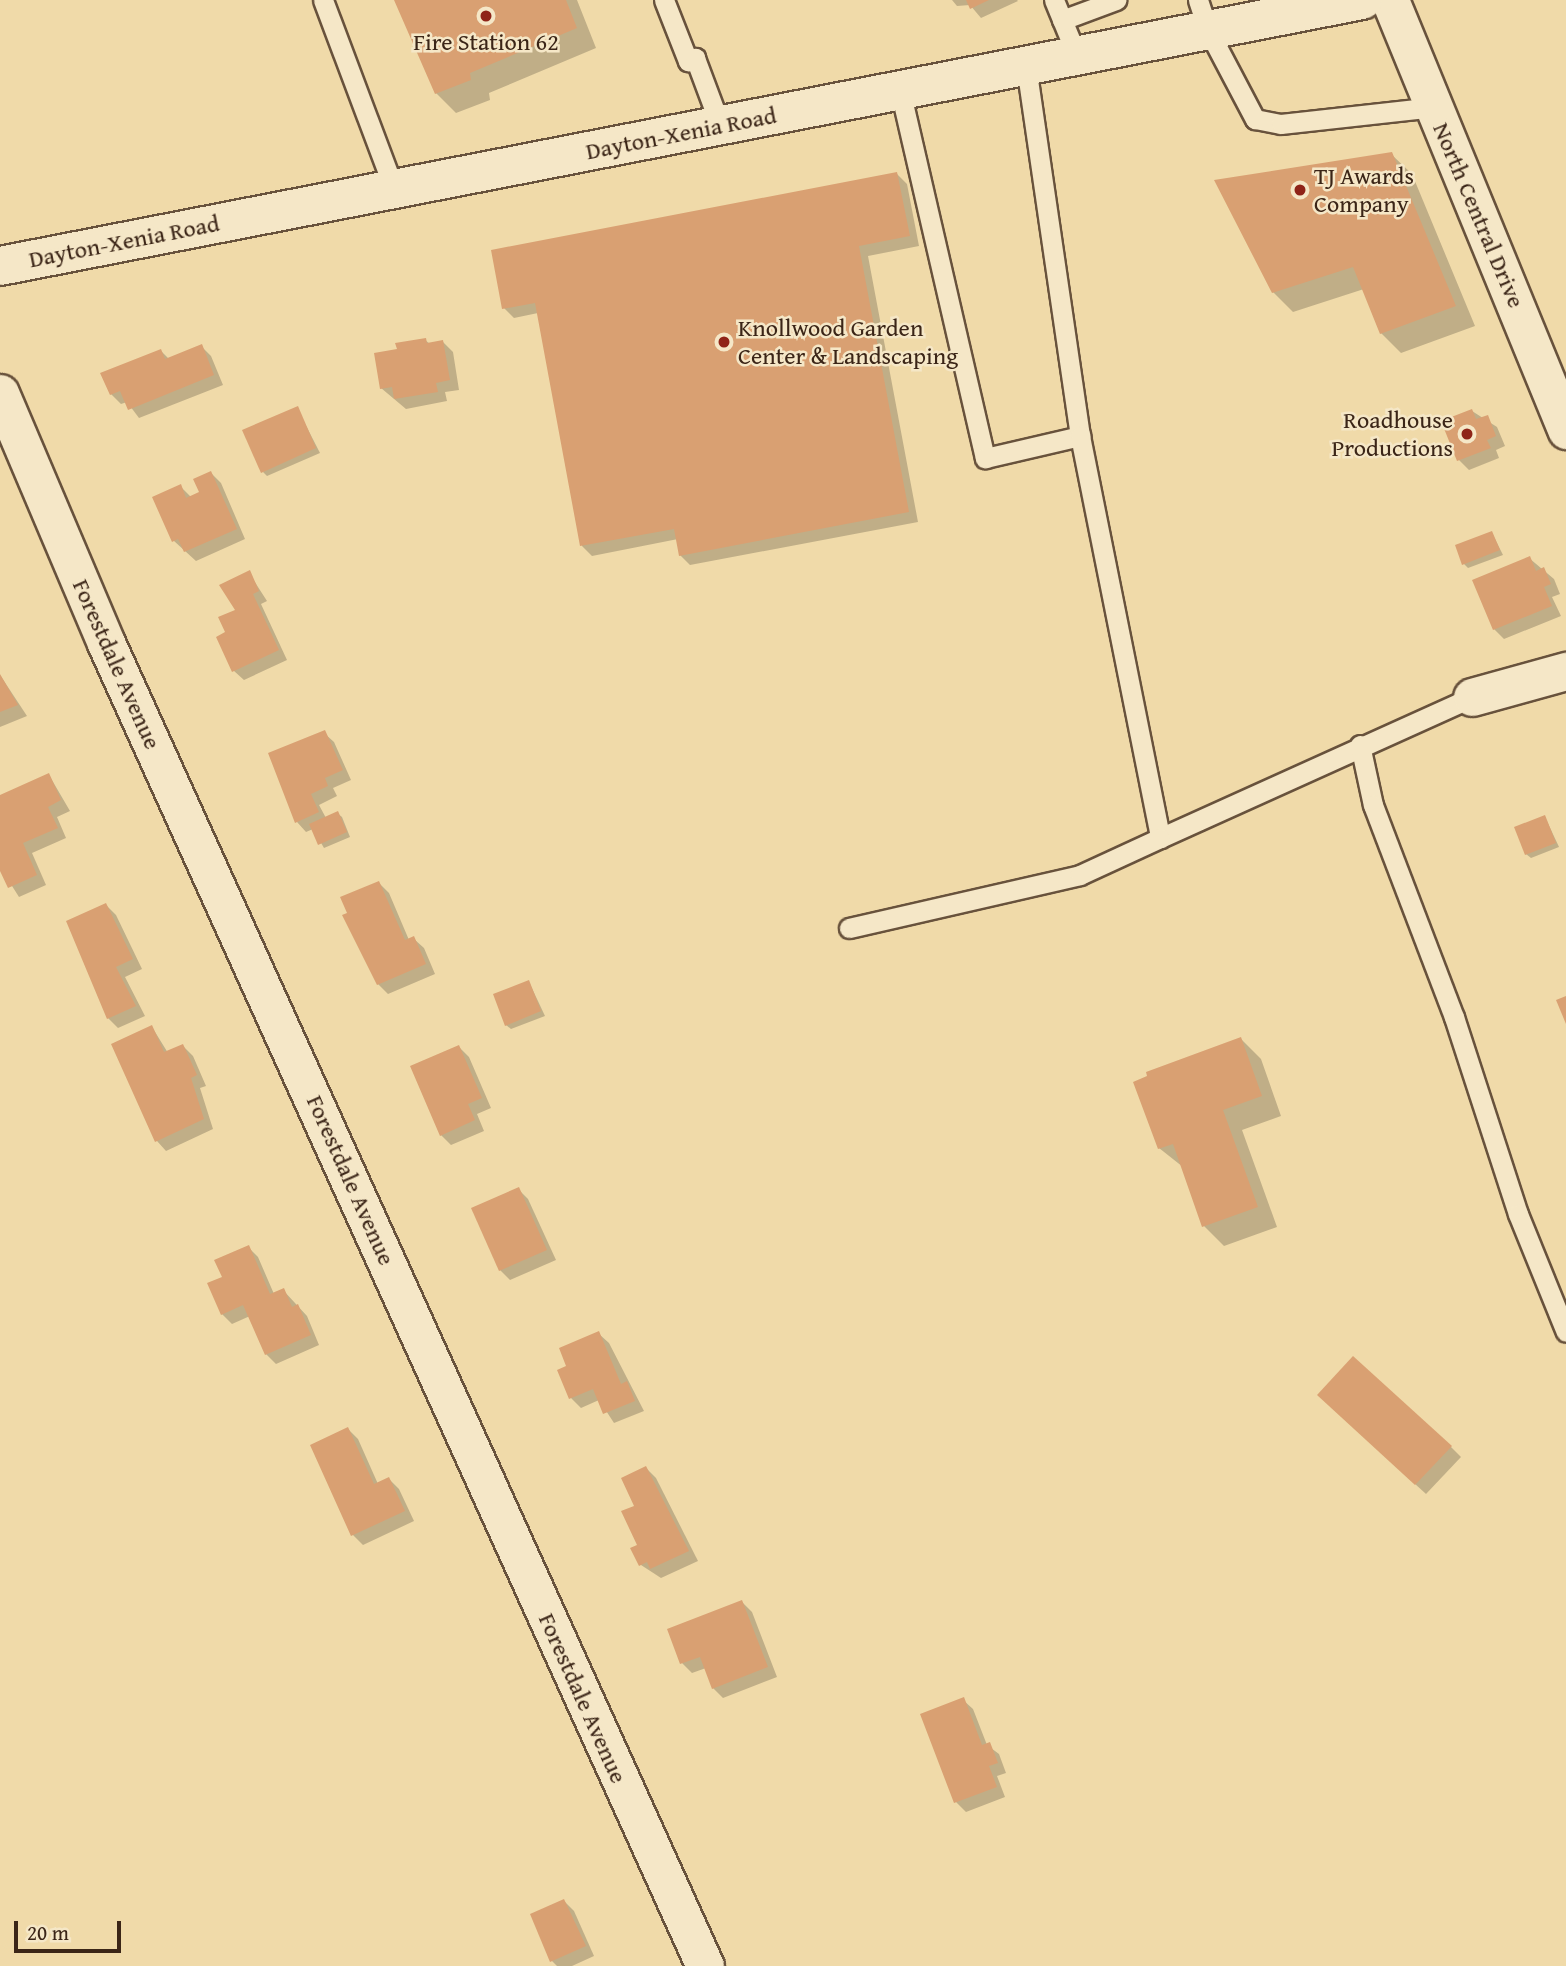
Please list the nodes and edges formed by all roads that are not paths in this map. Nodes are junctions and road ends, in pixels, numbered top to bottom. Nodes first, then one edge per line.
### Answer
1 (324, 0) edge
2 (664, 0) edge
3 (1054, 0) edge
4 (1116, 0) edge
5 (1362, 0) edge
6 (1390, 0) edge
7 (1203, 15) edge
8 (1062, 20) junction
9 (1077, 56) junction
10 (1026, 66) junction
11 (900, 90) junction
12 (1434, 107) junction
13 (720, 125) junction
14 (394, 189) junction
15 (0, 265) edge
16 (1556, 379) edge
17 (0, 393) edge
18 (1566, 430) edge
19 (1080, 436) junction
20 (1566, 671) edge
21 (1472, 697) joint
22 (1360, 745) junction
23 (1160, 838) junction
24 (849, 928) dead end
25 (1566, 1332) edge
26 (705, 1966) edge

1 - 14 lane
2 - 13 lane
3 - 8 lane
4 - 8 lane
5 - 7 main road, Dayton-Xenia Road
6 - 12 street, North Central Drive
7 - 9 main road, Dayton-Xenia Road
7 - 12 lane
8 - 9 lane
9 - 10 main road, Dayton-Xenia Road
10 - 11 main road, Dayton-Xenia Road
10 - 19 lane
11 - 13 main road, Dayton-Xenia Road
11 - 19 lane
12 - 16 street, North Central Drive
13 - 14 main road, Dayton-Xenia Road
14 - 15 main road, Dayton-Xenia Road
16 - 18 street, North Central Drive
17 - 26 street, Forestdale Avenue
19 - 23 lane
20 - 21 street
21 - 22 lane
22 - 23 lane
22 - 25 lane
23 - 24 lane

